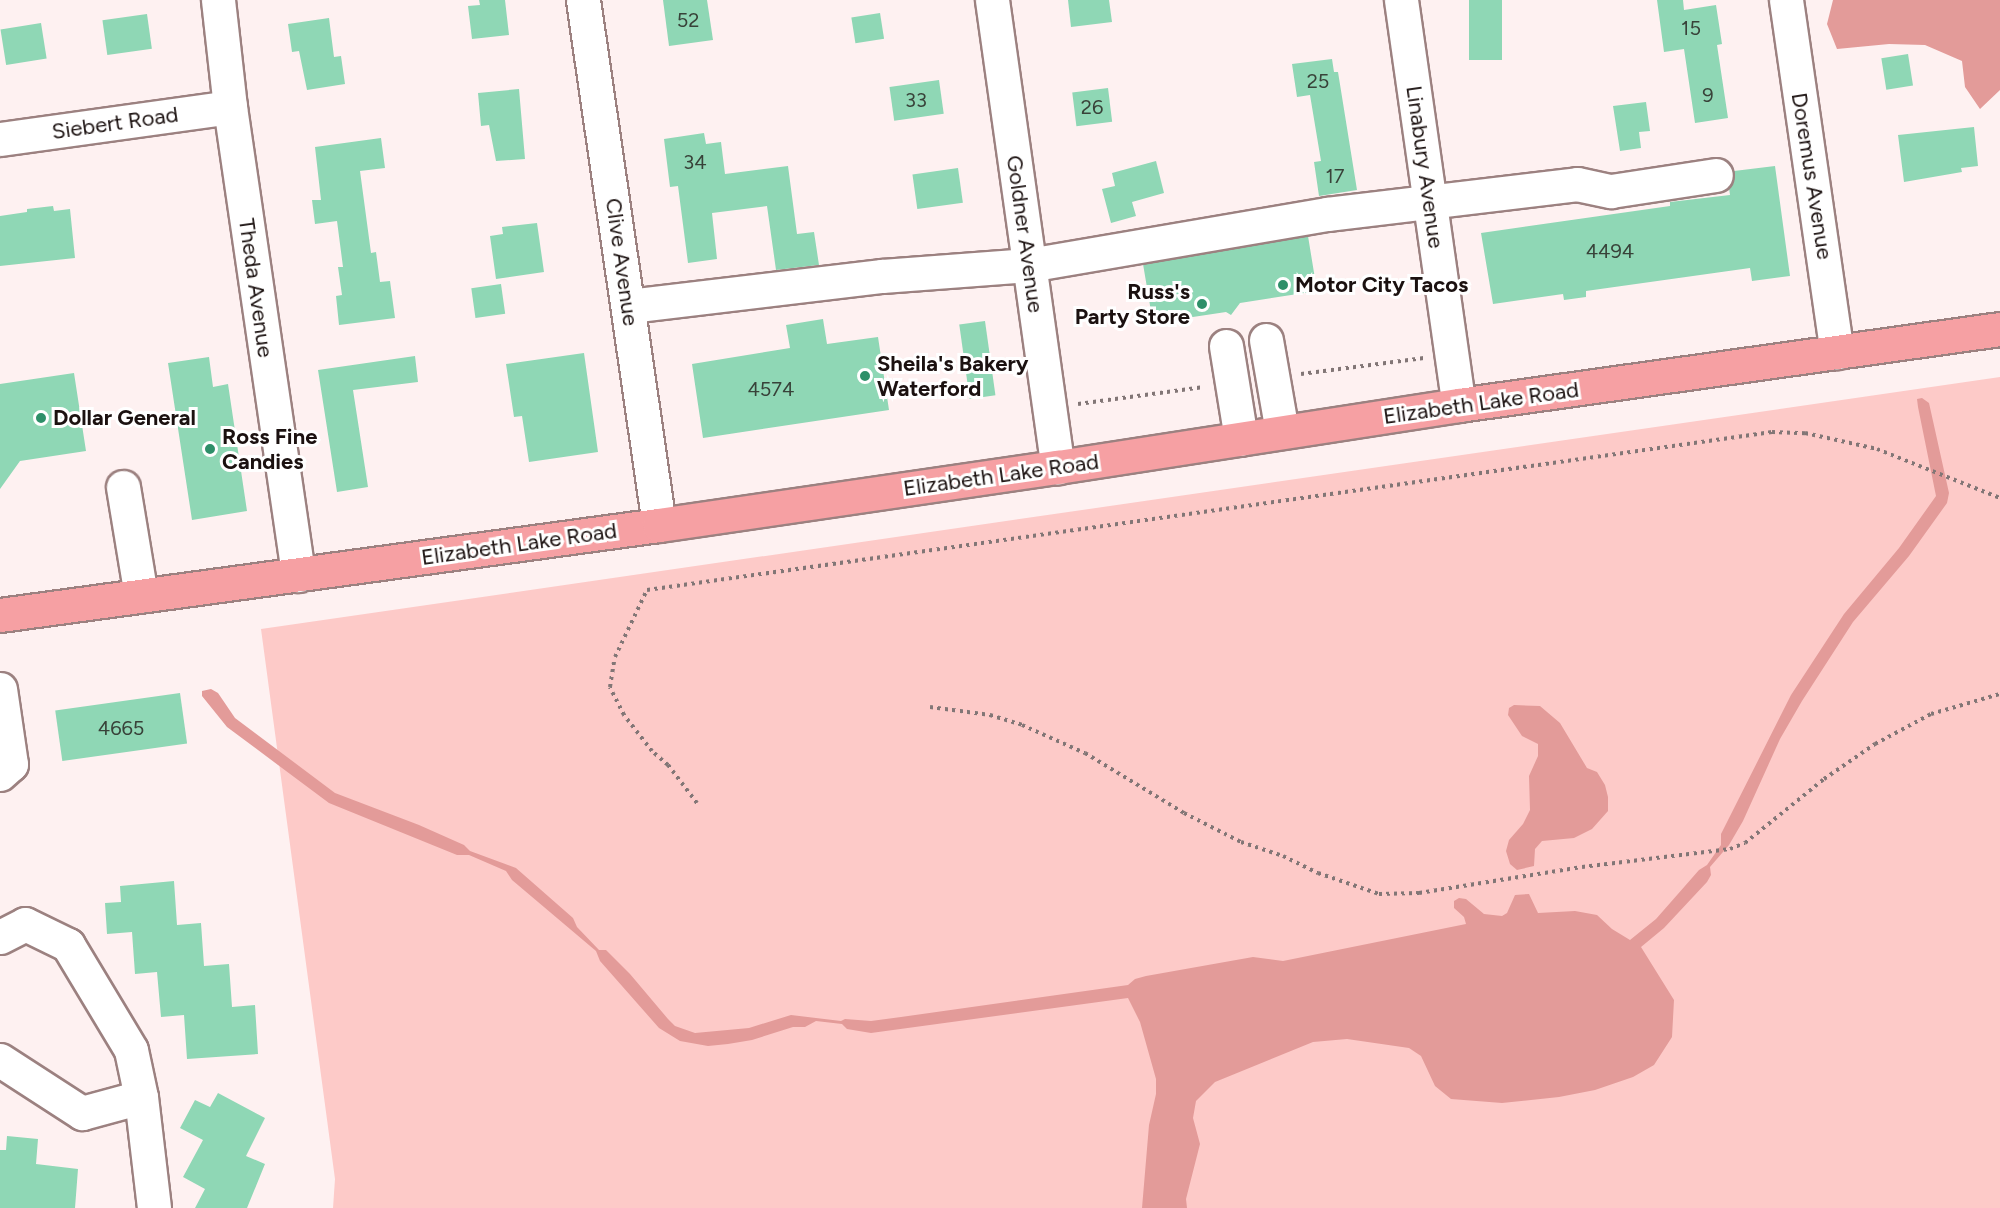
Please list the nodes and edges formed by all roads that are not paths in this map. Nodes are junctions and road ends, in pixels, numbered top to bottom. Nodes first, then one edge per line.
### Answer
1 (218, 0) edge
2 (583, 0) edge
3 (992, 0) edge
4 (1401, 0) edge
5 (1786, 0) edge
6 (230, 107) junction
7 (0, 139) edge
8 (1716, 175) dead end
9 (1430, 203) junction
10 (1029, 265) junction
11 (628, 306) junction
12 (2000, 329) edge
13 (1266, 340) dead end
14 (1226, 346) dead end
15 (1837, 352) junction
16 (1459, 405) junction
17 (1282, 432) junction
18 (1241, 439) junction
19 (1058, 467) junction
20 (123, 487) dead end
21 (658, 525) junction
22 (298, 575) junction
23 (141, 596) junction
24 (0, 615) edge
25 (0, 688) edge
26 (0, 774) edge
27 (0, 937) edge
28 (0, 1060) edge
29 (141, 1097) junction
30 (154, 1208) edge

1 - 6 street, Theda Avenue
2 - 11 street, Clive Avenue
3 - 10 street, Goldner Avenue
4 - 9 street, Linabury Avenue
5 - 15 street, Doremus Avenue
6 - 7 street, Siebert Road
6 - 22 street, Theda Avenue
8 - 9 street
9 - 10 street
9 - 16 street, Linabury Avenue
10 - 11 street
10 - 19 street, Goldner Avenue
11 - 21 street, Clive Avenue
12 - 15 main road, Elizabeth Lake Road
13 - 17 street
14 - 18 street
15 - 16 main road, Elizabeth Lake Road
16 - 17 main road, Elizabeth Lake Road
17 - 18 main road, Elizabeth Lake Road
18 - 19 main road, Elizabeth Lake Road
19 - 21 main road, Elizabeth Lake Road
20 - 23 street
21 - 22 main road, Elizabeth Lake Road
22 - 23 main road, Elizabeth Lake Road
23 - 24 main road, Elizabeth Lake Road
25 - 26 street
27 - 29 street
28 - 29 street
29 - 30 street

